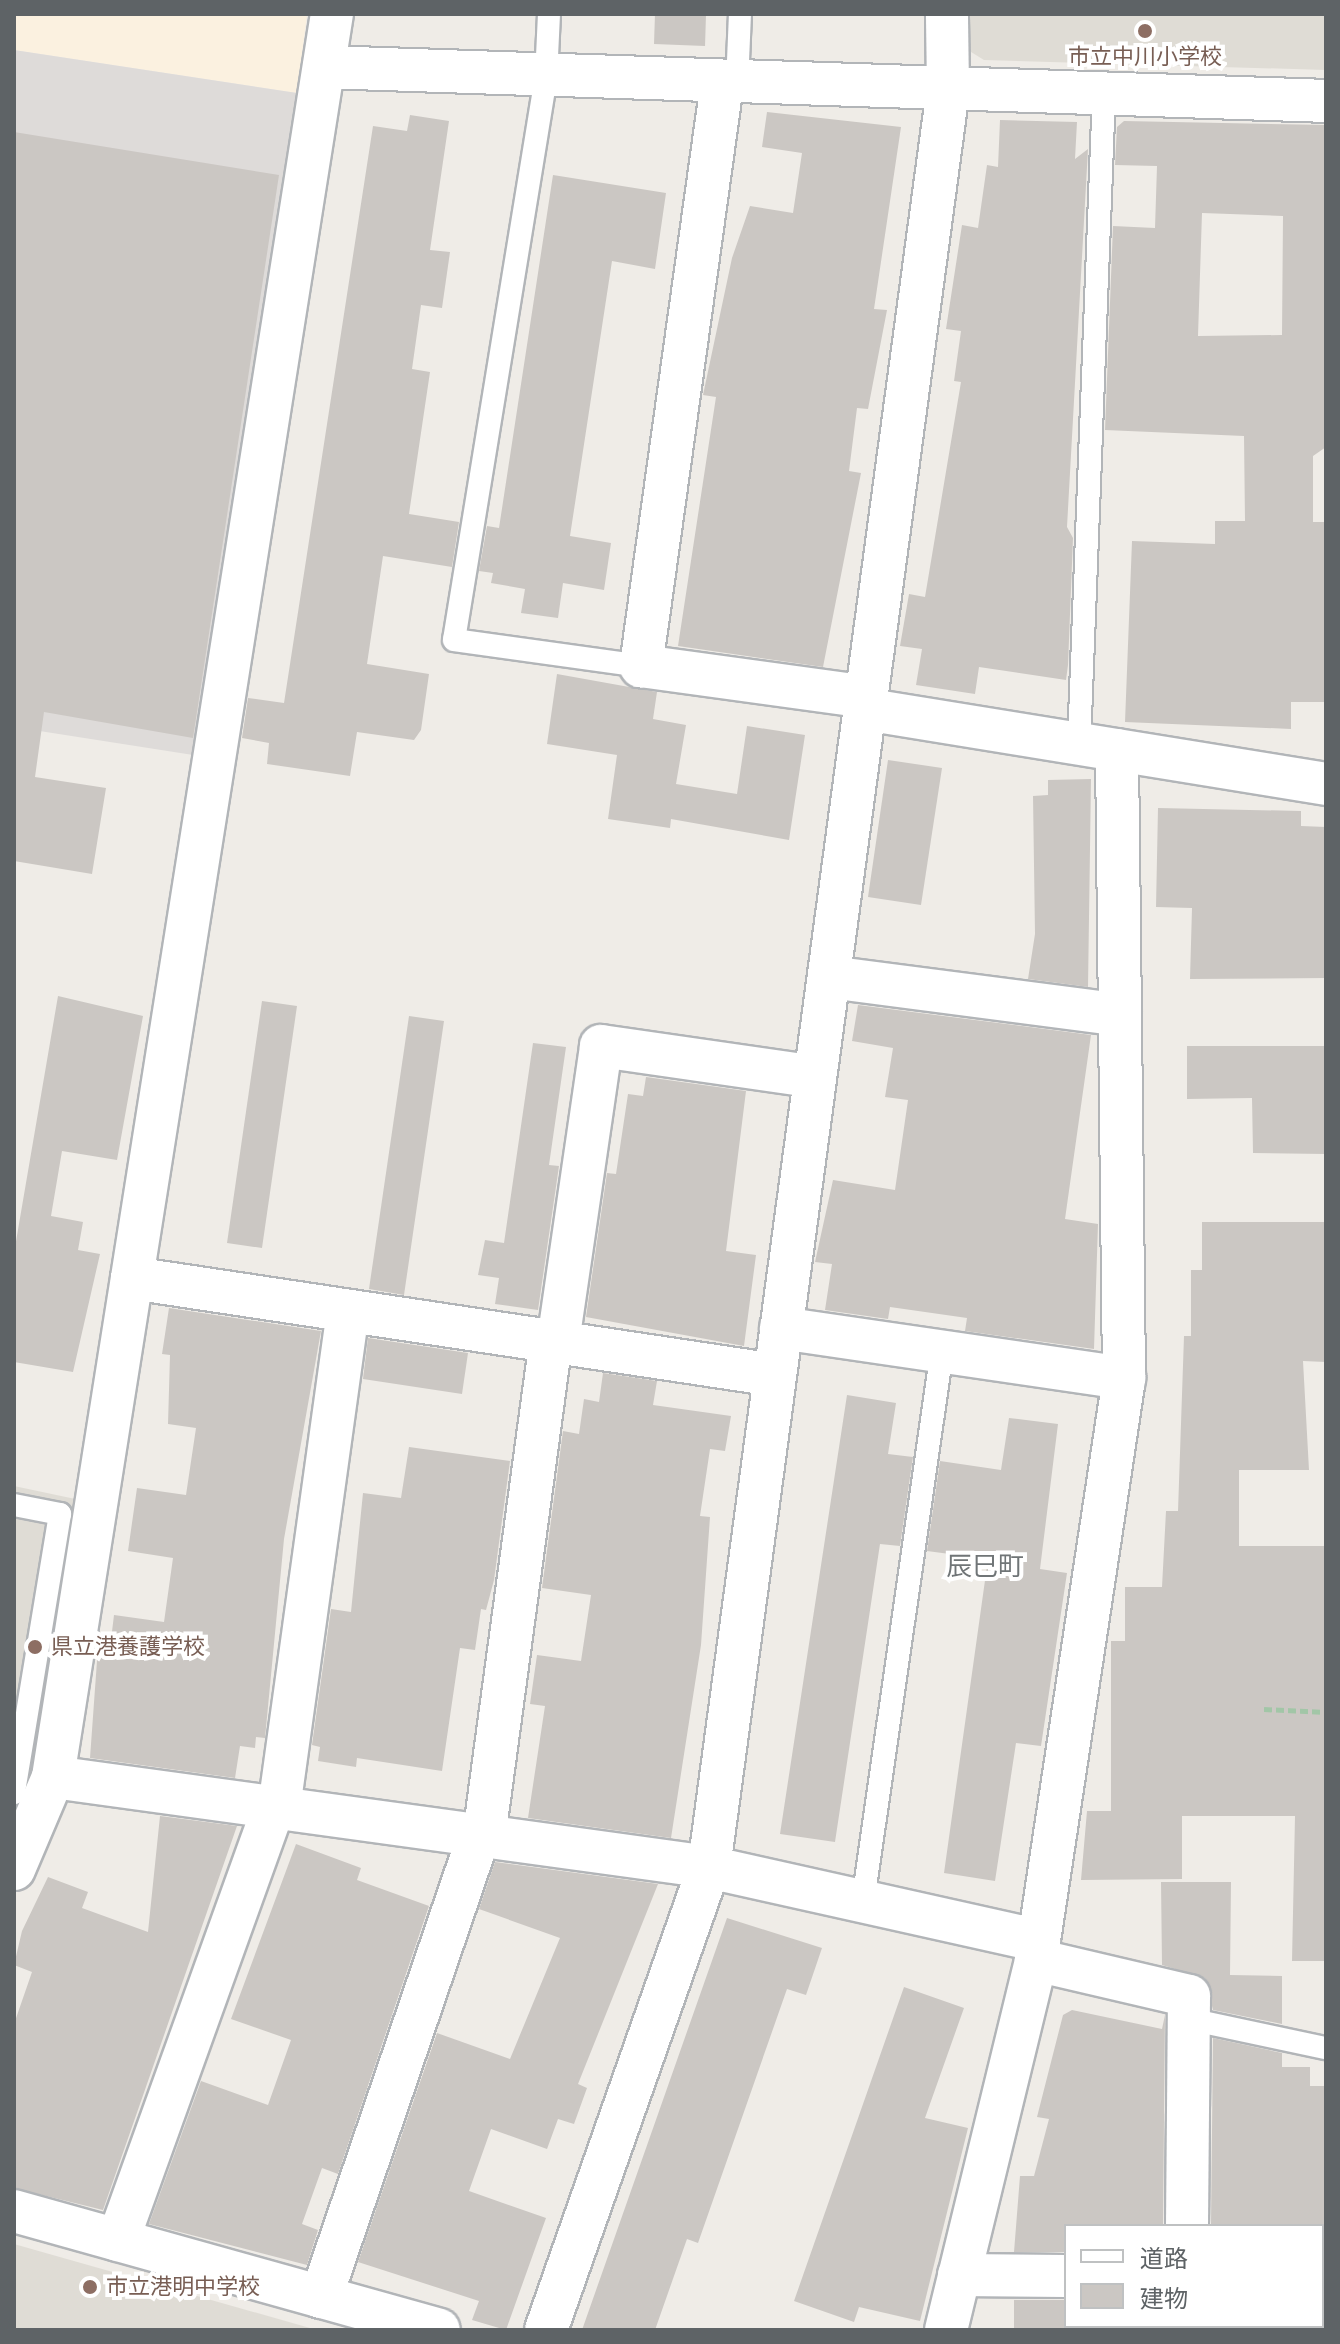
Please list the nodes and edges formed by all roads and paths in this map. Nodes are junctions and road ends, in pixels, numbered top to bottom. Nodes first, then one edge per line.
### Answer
1 (332, 14) edge
2 (549, 14) edge
3 (740, 14) edge
4 (947, 14) edge
5 (324, 67) junction
6 (546, 77) junction
7 (729, 84) junction
8 (948, 89) junction
9 (1104, 94) junction
10 (1326, 101) edge
11 (641, 666) junction
12 (865, 703) junction
13 (1098, 747) junction
14 (1326, 784) edge
15 (829, 977) junction
16 (1120, 1015) junction
17 (815, 1077) junction
18 (132, 1278) junction
19 (348, 1311) junction
20 (781, 1328) junction
21 (554, 1342) junction
22 (942, 1351) junction
23 (775, 1375) junction
24 (1124, 1378) junction
25 (14, 1505) edge
26 (1264, 1709) dead end
27 (1326, 1712) edge
28 (53, 1777) junction
29 (14, 1793) edge
30 (276, 1808) junction
31 (482, 1835) junction
32 (709, 1867) junction
33 (14, 1869) edge
34 (863, 1901) junction
35 (1038, 1950) junction
36 (1189, 2019) junction
37 (1326, 2048) edge
38 (14, 2211) edge
39 (1187, 2224) edge
40 (118, 2240) junction
41 (959, 2275) junction
42 (1064, 2276) edge
43 (321, 2297) junction
44 (439, 2330) edge
45 (546, 2330) edge
46 (946, 2330) edge

1 - 5 street
2 - 6 lane
3 - 7 lane
4 - 8 street
5 - 6 street
5 - 18 street
6 - 7 street
6 - 11 lane
7 - 8 street
7 - 11 street
8 - 9 street
8 - 12 street
9 - 10 street
9 - 13 lane
11 - 12 street
12 - 13 street
12 - 15 street
13 - 14 street
13 - 16 street
15 - 16 street
15 - 17 street
16 - 24 street
17 - 20 street
17 - 21 street
18 - 19 street
18 - 28 street
19 - 21 street
19 - 30 street
20 - 22 street
20 - 23 street
21 - 23 street
21 - 31 street
22 - 24 street
22 - 34 lane
23 - 32 street
24 - 35 street
25 - 29 lane
26 - 27 path
28 - 30 street
28 - 33 street
30 - 31 street
30 - 40 street
31 - 32 street
31 - 43 street
32 - 34 street
32 - 45 street
34 - 35 street
35 - 36 street
35 - 41 street
36 - 37 lane
36 - 39 street
38 - 40 street
40 - 43 street
41 - 42 street
41 - 46 street
43 - 44 street

